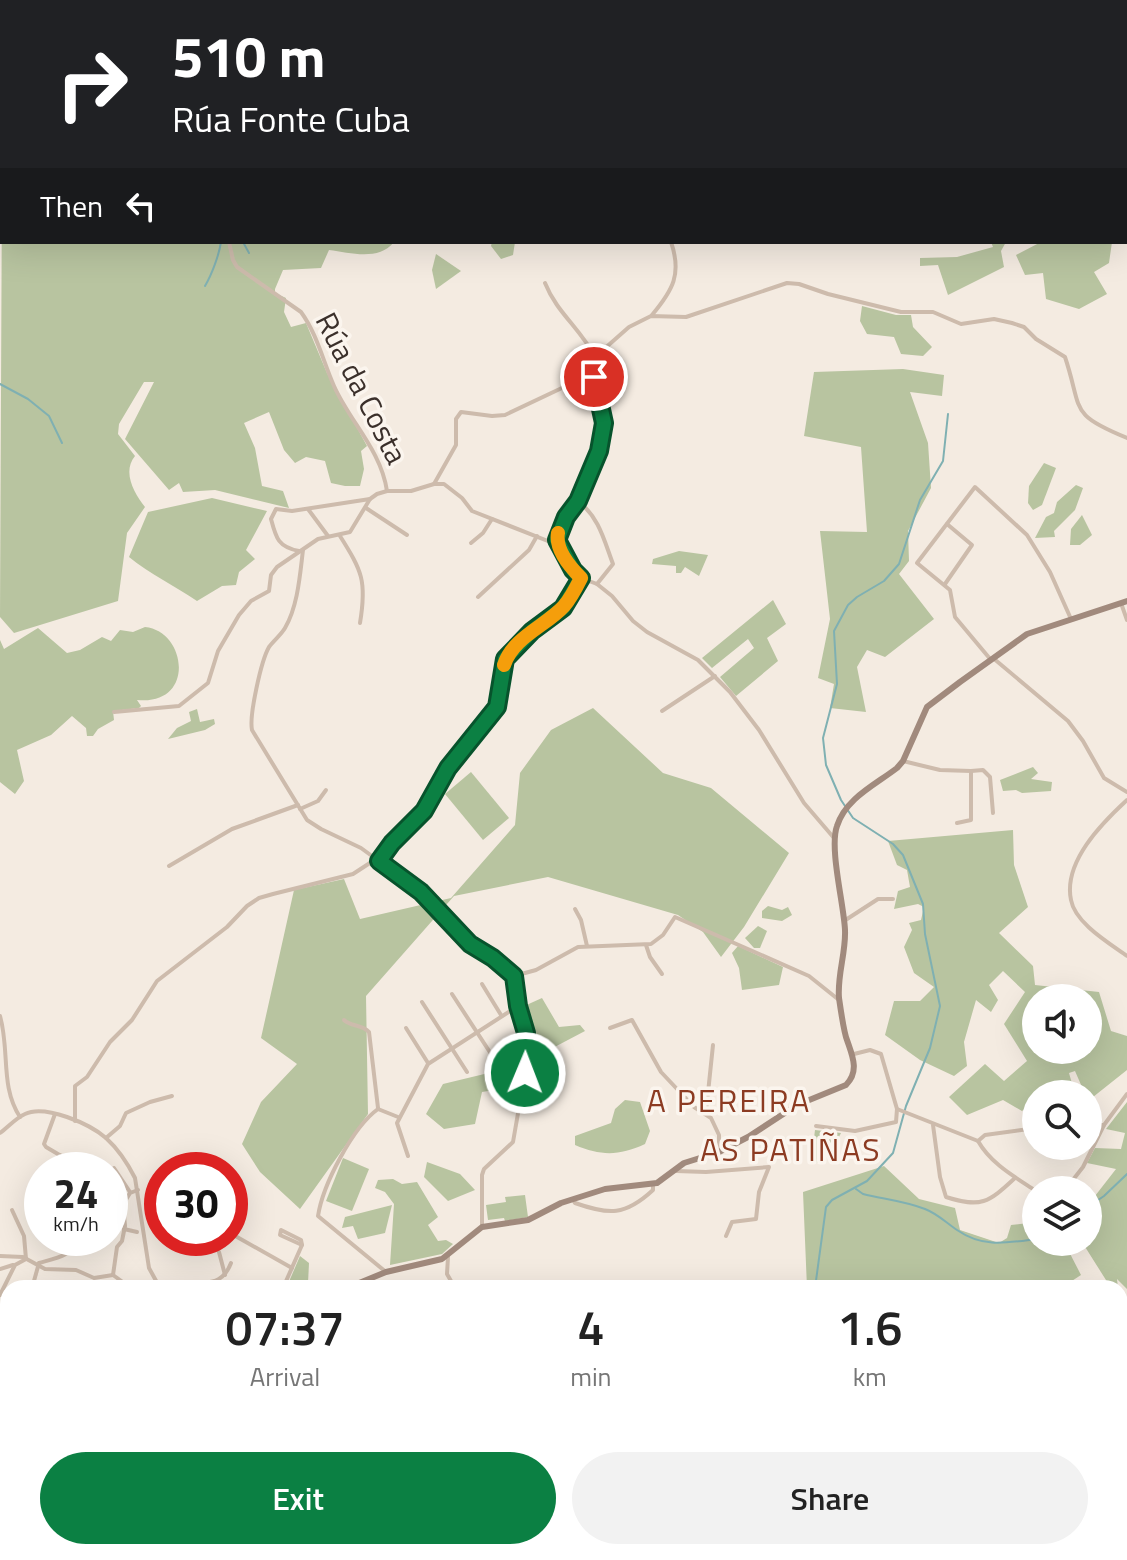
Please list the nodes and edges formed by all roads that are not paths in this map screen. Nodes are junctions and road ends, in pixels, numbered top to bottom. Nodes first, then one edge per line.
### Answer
1 (229, 244) edge
2 (672, 244) edge
3 (545, 283) dead end
4 (651, 316) junction
5 (595, 357) junction
6 (1127, 438) edge
7 (434, 484) junction
8 (387, 491) junction
9 (370, 499) junction
10 (578, 501) junction
11 (366, 508) junction
12 (308, 509) junction
13 (492, 519) junction
14 (947, 524) junction
15 (407, 535) dead end
16 (328, 536) junction
17 (340, 536) junction
18 (537, 536) junction
19 (471, 543) dead end
20 (558, 545) junction
21 (301, 551) junction
22 (581, 578) junction
23 (597, 584) junction
24 (945, 584) junction
25 (478, 597) dead end
26 (1124, 602) edge
27 (1071, 619) junction
28 (1127, 620) edge
29 (360, 623) dead end
30 (992, 659) junction
31 (715, 676) junction
32 (662, 711) dead end
33 (114, 712) dead end
34 (903, 761) junction
35 (971, 771) junction
36 (326, 790) dead end
37 (1127, 792) edge
38 (1127, 800) edge
39 (299, 807) junction
40 (993, 813) dead end
41 (957, 823) dead end
42 (834, 838) junction
43 (378, 860) junction
44 (169, 866) dead end
45 (893, 899) dead end
46 (575, 909) dead end
47 (844, 921) junction
48 (646, 944) junction
49 (587, 946) junction
50 (1127, 956) edge
51 (662, 974) dead end
52 (514, 976) junction
53 (482, 984) dead end
54 (452, 994) dead end
55 (839, 1000) junction
56 (422, 1002) dead end
57 (518, 1006) junction
58 (502, 1016) junction
59 (0, 1017) edge
60 (344, 1020) dead end
61 (406, 1028) dead end
62 (610, 1028) dead end
63 (477, 1032) junction
64 (713, 1045) dead end
65 (453, 1048) junction
66 (854, 1054) junction
67 (501, 1063) dead end
68 (2, 1064) edge
69 (428, 1064) junction
70 (467, 1072) dead end
71 (1127, 1094) edge
72 (172, 1096) dead end
73 (378, 1109) junction
74 (897, 1109) junction
75 (706, 1112) junction
76 (55, 1114) junction
77 (20, 1117) junction
78 (399, 1118) junction
79 (75, 1121) junction
80 (933, 1125) junction
81 (1104, 1125) joint
82 (816, 1126) dead end
83 (1022, 1130) edge
84 (0, 1132) edge
85 (105, 1138) junction
86 (978, 1141) junction
87 (56, 1152) edge
88 (719, 1152) junction
89 (408, 1156) dead end
90 (673, 1170) junction
91 (1076, 1176) edge
92 (1015, 1178) junction
93 (1022, 1182) edge
94 (653, 1184) junction
95 (128, 1190) edge
96 (138, 1190) junction
97 (130, 1193) junction
98 (128, 1196) edge
99 (573, 1199) junction
100 (12, 1210) dead end
101 (482, 1227) junction
102 (128, 1230) edge
103 (137, 1232) dead end
104 (726, 1236) dead end
105 (248, 1243) edge
106 (302, 1245) junction
107 (448, 1254) junction
108 (0, 1256) edge
109 (64, 1256) edge
110 (116, 1256) edge
111 (220, 1256) edge
112 (26, 1259) junction
113 (39, 1263) junction
114 (231, 1263) dead end
115 (15, 1265) junction
116 (292, 1268) junction
117 (0, 1269) edge
118 (386, 1272) junction
119 (113, 1275) junction
120 (225, 1275) junction
121 (8, 1280) edge
122 (34, 1280) edge
123 (120, 1280) edge
124 (157, 1280) edge
125 (218, 1280) edge
126 (287, 1280) edge
127 (369, 1280) edge
128 (450, 1280) edge

1 - 8 street, Rúa da Costa
2 - 4 street
3 - 5 street
4 - 5 street
4 - 6 street
5 - 7 street
5 - 10 street
7 - 8 street
7 - 13 street
8 - 9 street
9 - 11 street
9 - 12 street
10 - 20 street
10 - 23 street
11 - 15 street
11 - 17 street
12 - 16 street
12 - 21 street
13 - 18 street
13 - 19 street
14 - 24 street
14 - 24 street
14 - 27 street
16 - 17 street
16 - 21 street
17 - 29 street
18 - 20 street
18 - 25 street
20 - 22 street
21 - 33 street
21 - 39 street
22 - 23 street
22 - 43 street
23 - 31 street
24 - 30 street
26 - 27 main road
26 - 28 street
27 - 30 main road
30 - 34 main road
30 - 37 street
31 - 32 street
31 - 42 street
34 - 35 street
34 - 42 main road
35 - 40 street
35 - 41 street
36 - 39 street
38 - 50 street
39 - 43 street
39 - 44 street
42 - 47 main road
43 - 52 street
43 - 79 street
45 - 47 street
46 - 49 street
47 - 55 main road
48 - 49 street
48 - 51 street
48 - 55 street
49 - 52 street
52 - 57 street
53 - 58 street
54 - 63 street
55 - 66 main road
56 - 65 street
57 - 58 street
57 - 101 street
58 - 63 street
59 - 68 street
60 - 73 street
61 - 69 street
62 - 75 street
63 - 65 street
63 - 67 street
64 - 75 street
65 - 69 street
65 - 70 street
66 - 74 street
66 - 88 main road
68 - 77 street
69 - 78 street
71 - 81 street
72 - 85 street
73 - 78 street
73 - 118 street
74 - 80 street
74 - 82 street
75 - 88 street
76 - 77 street
76 - 79 street
76 - 87 street
77 - 84 street
78 - 89 street
79 - 85 street
80 - 86 street
80 - 92 street
81 - 91 street
83 - 86 street
85 - 96 street
86 - 92 street
88 - 90 main road
90 - 94 main road
90 - 104 street
92 - 93 street
94 - 99 main road
94 - 99 street
95 - 97 street
96 - 97 street
96 - 124 street
97 - 98 street
99 - 101 main road
100 - 112 street
101 - 107 main road
102 - 103 street
105 - 116 street
106 - 106 street
106 - 116 street
107 - 118 main road
107 - 128 street
108 - 112 street
109 - 113 street
110 - 119 street
111 - 120 street
112 - 113 street
112 - 115 street
113 - 119 street
113 - 122 street
114 - 120 street
115 - 117 street
115 - 121 street
116 - 126 street
118 - 127 main road
119 - 123 street
120 - 125 street

